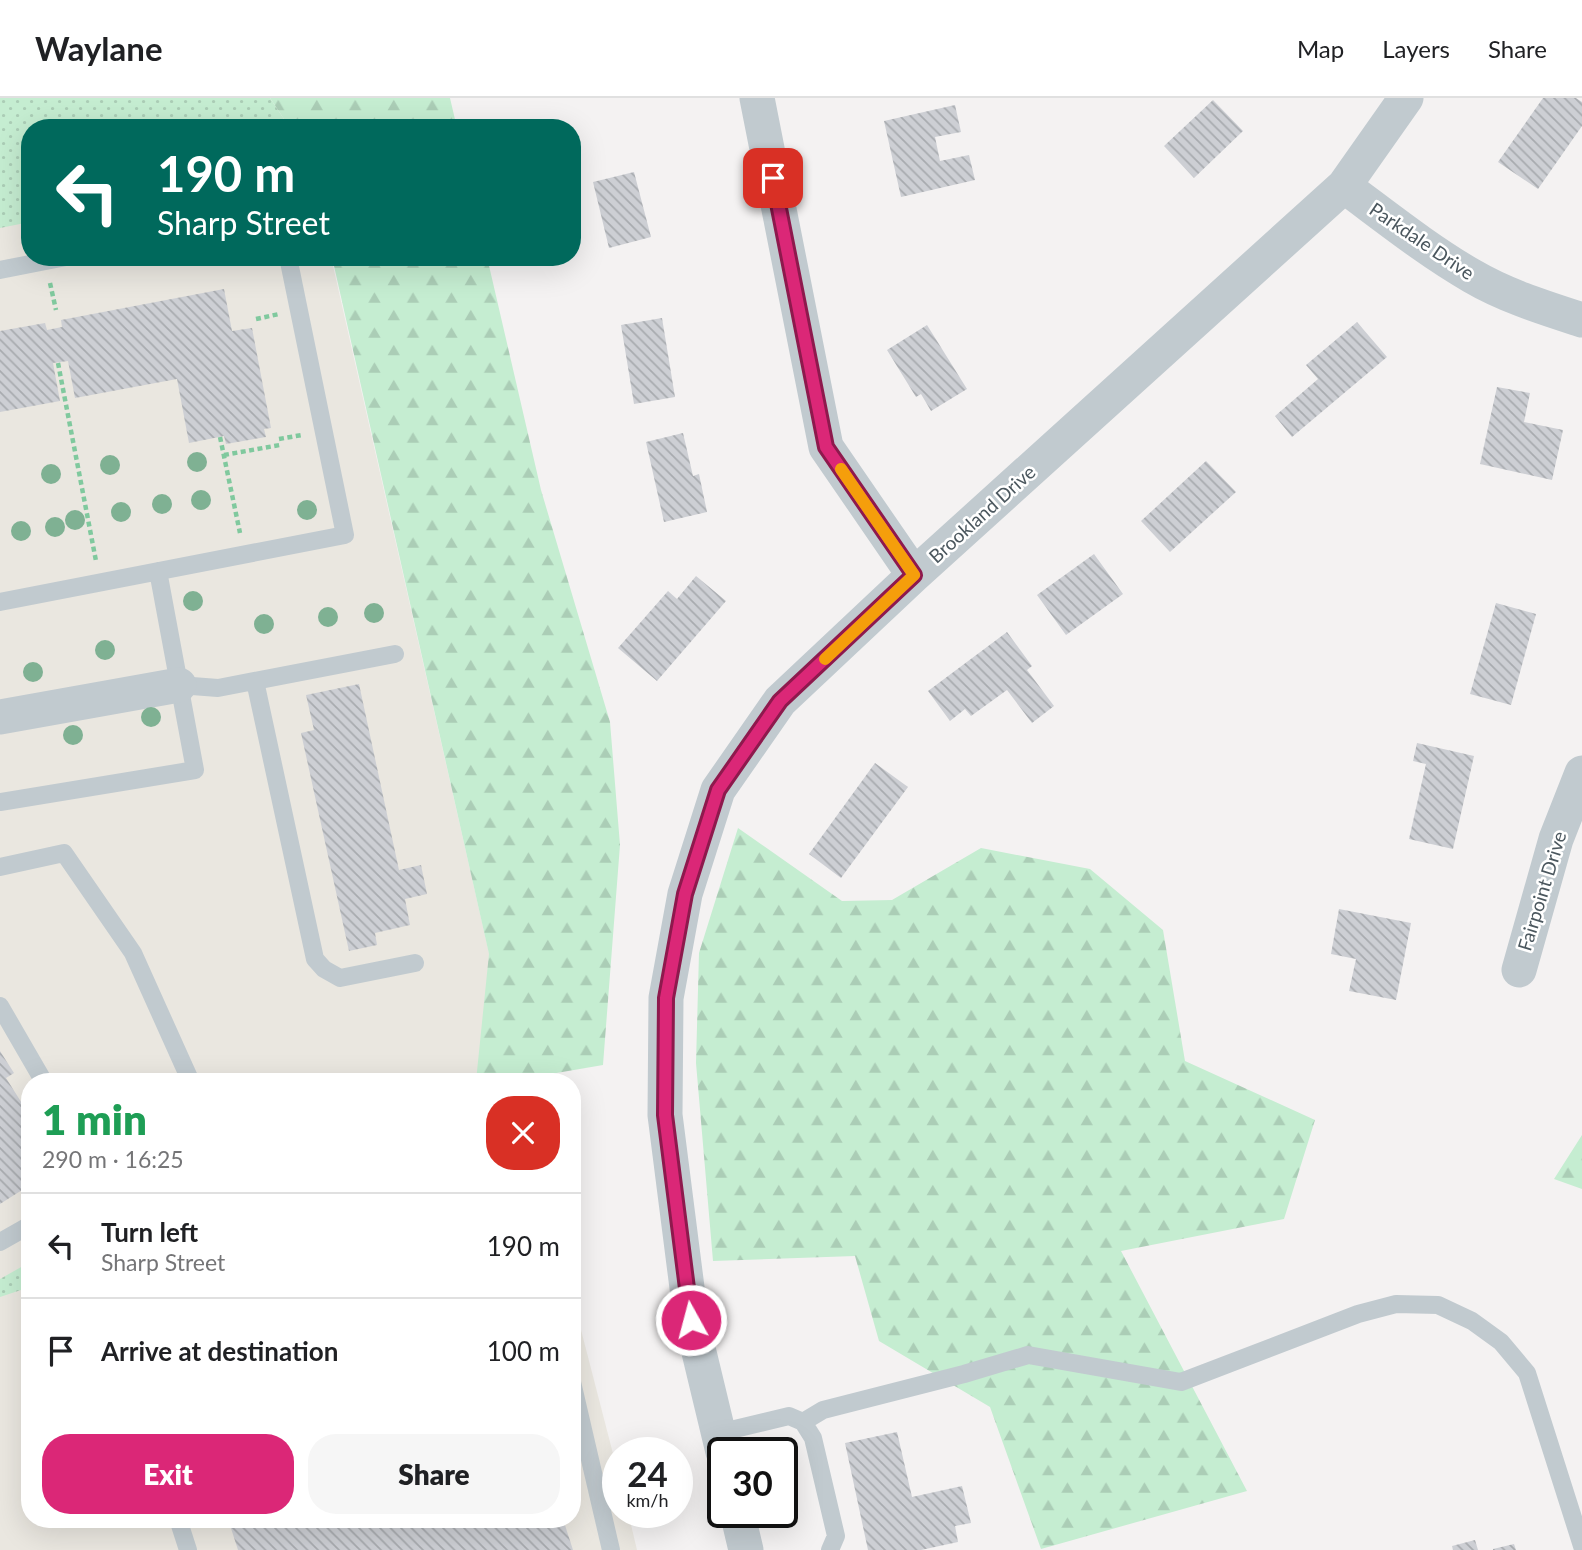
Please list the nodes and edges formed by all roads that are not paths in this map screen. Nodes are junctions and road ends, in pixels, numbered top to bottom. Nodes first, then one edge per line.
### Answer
1 (757, 98) edge
2 (1406, 98) edge
3 (1345, 186) junction
4 (21, 266) edge
5 (290, 266) edge
6 (0, 270) edge
7 (1582, 320) edge
8 (158, 571) junction
9 (914, 575) junction
10 (0, 602) edge
11 (395, 654) dead end
12 (255, 681) junction
13 (179, 685) junction
14 (0, 717) edge
15 (1582, 773) edge
16 (0, 802) edge
17 (0, 867) edge
18 (415, 963) dead end
19 (1519, 970) dead end
20 (0, 1006) edge
21 (39, 1073) edge
22 (187, 1073) edge
23 (21, 1230) edge
24 (0, 1242) edge
25 (581, 1421) edge
26 (803, 1422) junction
27 (720, 1437) edge
28 (736, 1437) edge
29 (181, 1528) edge
30 (741, 1528) edge
31 (1582, 1546) edge
32 (188, 1550) edge
33 (611, 1550) edge
34 (746, 1550) edge
35 (830, 1550) edge

1 - 9 street
2 - 3 street, Brookland Drive
3 - 7 street, Parkdale Drive
3 - 9 street, Brookland Drive
4 - 6 lane
5 - 8 lane
8 - 10 lane
8 - 13 lane
9 - 27 street, Brookland Drive
11 - 12 lane
12 - 13 lane
12 - 18 lane
13 - 14 street
13 - 16 lane
15 - 19 street, Fairpoint Drive
17 - 22 lane
20 - 21 lane
23 - 24 lane
25 - 33 lane
26 - 28 lane
26 - 31 lane
26 - 35 lane
29 - 32 lane
30 - 34 street

